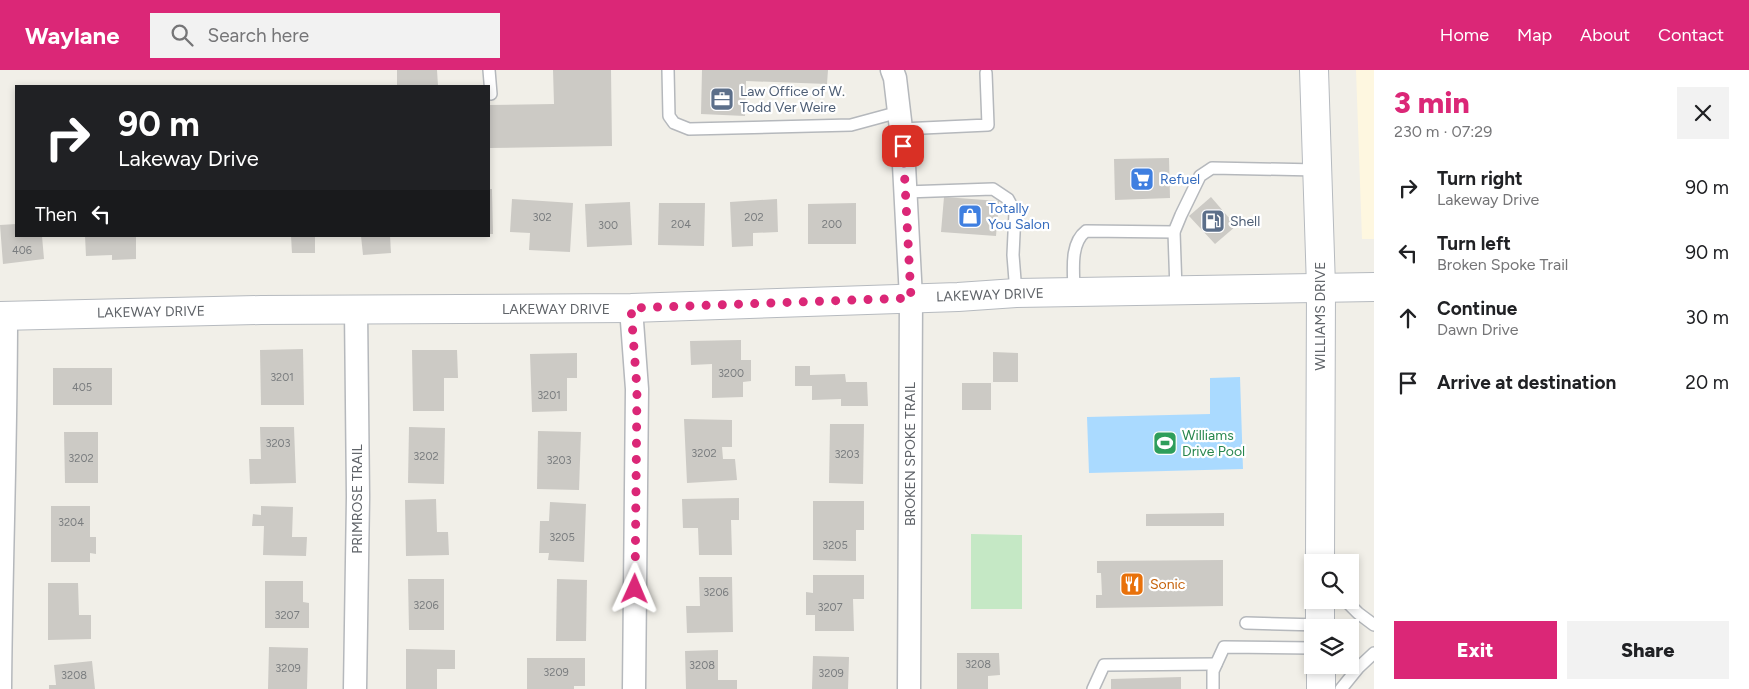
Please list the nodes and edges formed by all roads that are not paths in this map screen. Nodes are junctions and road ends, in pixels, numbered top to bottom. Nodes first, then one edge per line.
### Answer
1 (489, 70) edge
2 (668, 70) edge
3 (892, 70) edge
4 (1314, 70) edge
5 (986, 73) dead end
6 (491, 94) dead end
7 (900, 120) junction
8 (1317, 170) junction
9 (905, 192) junction
10 (1174, 232) junction
11 (1321, 287) junction
12 (1374, 287) edge
13 (1176, 290) junction
14 (1074, 292) junction
15 (1016, 293) junction
16 (911, 298) junction
17 (631, 308) junction
18 (356, 309) junction
19 (3, 316) edge
20 (1320, 554) edge
21 (1354, 609) edge
22 (1246, 623) dead end
23 (1304, 625) edge
24 (1374, 625) edge
25 (1304, 628) edge
26 (1374, 653) edge
27 (1216, 664) junction
28 (1320, 674) edge
29 (0, 689) edge
30 (355, 689) edge
31 (634, 689) edge
32 (909, 689) edge
33 (1093, 689) edge
34 (1213, 689) edge
35 (1321, 689) edge
36 (1341, 689) edge

1 - 6 lane
2 - 7 lane
3 - 7 street, BROKEN SPOKE TRAIL
4 - 8 main road, WILLIAMS DRIVE
5 - 7 lane
7 - 9 street, BROKEN SPOKE TRAIL
8 - 10 lane
8 - 11 main road, WILLIAMS DRIVE
9 - 15 lane
9 - 16 street, BROKEN SPOKE TRAIL
10 - 13 lane
10 - 14 lane
11 - 12 main road, LAKEWAY DRIVE
11 - 13 main road, LAKEWAY DRIVE
11 - 20 main road, WILLIAMS DRIVE
13 - 14 main road, LAKEWAY DRIVE
14 - 15 main road, LAKEWAY DRIVE
15 - 16 main road, LAKEWAY DRIVE
16 - 17 main road, LAKEWAY DRIVE
16 - 32 street, BROKEN SPOKE TRAIL
17 - 18 main road, LAKEWAY DRIVE
17 - 31 street
18 - 19 main road, LAKEWAY DRIVE
18 - 30 street, PRIMROSE TRAIL
19 - 29 street
21 - 24 lane
22 - 23 lane
25 - 27 lane
26 - 36 lane
27 - 33 lane
27 - 34 lane
28 - 35 main road

